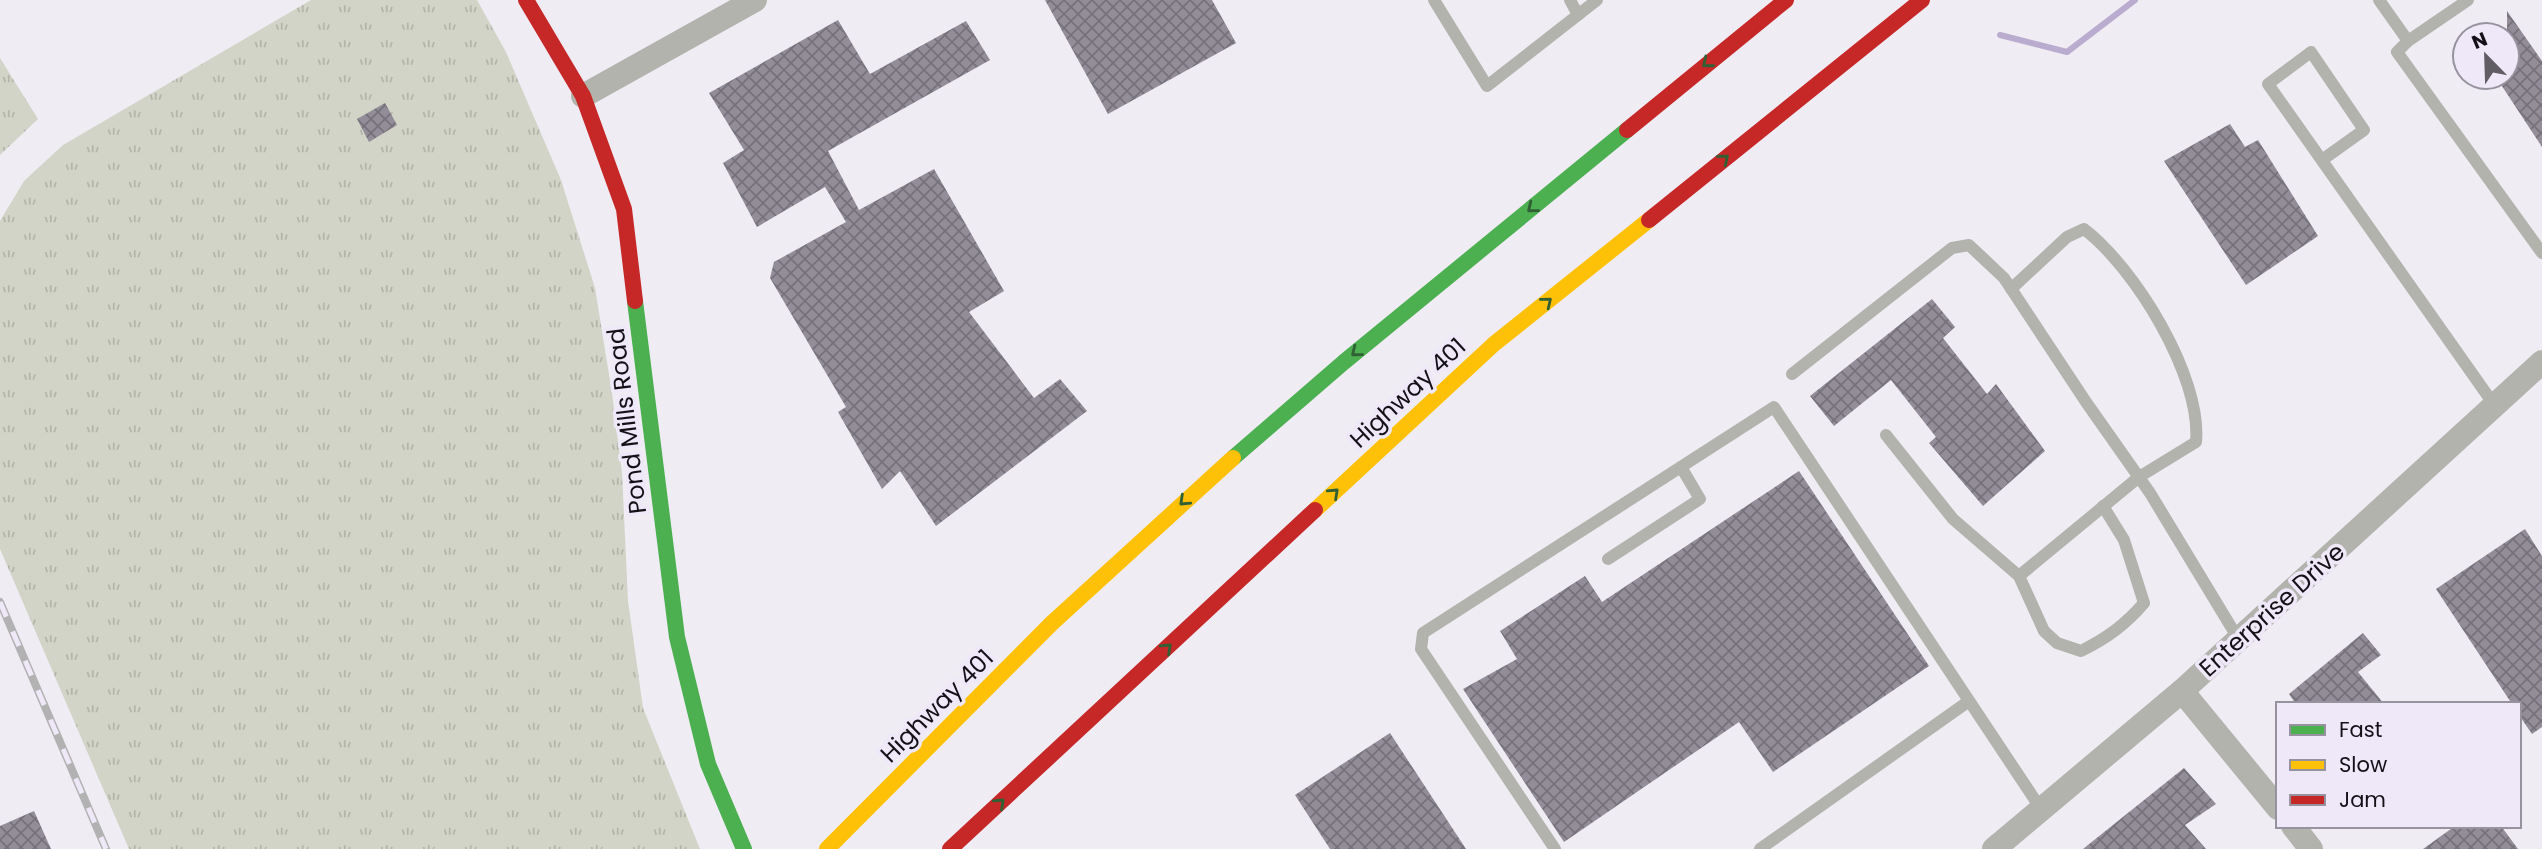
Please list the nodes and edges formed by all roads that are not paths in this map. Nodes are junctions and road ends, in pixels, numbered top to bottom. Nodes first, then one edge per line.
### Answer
1 (526, 0) edge
2 (755, 0) edge
3 (1434, 0) edge
4 (1570, 0) edge
5 (1597, 0) edge
6 (1783, 0) edge
7 (1922, 0) edge
8 (2379, 0) edge
9 (2468, 0) edge
10 (1578, 15) junction
11 (2407, 41) junction
12 (583, 96) junction
13 (2322, 160) junction
14 (2542, 253) edge
15 (2011, 289) junction
16 (2541, 366) edge
17 (1792, 374) dead end
18 (2496, 406) junction
19 (1886, 435) dead end
20 (1681, 467) junction
21 (2138, 477) junction
22 (2103, 506) junction
23 (1608, 559) dead end
24 (2019, 576) junction
25 (2239, 639) junction
26 (2182, 691) junction
27 (1969, 701) junction
28 (2276, 806) edge
29 (2041, 809) junction
30 (2295, 828) edge
31 (744, 849) edge
32 (827, 849) edge
33 (950, 849) edge
34 (1555, 849) edge
35 (1760, 849) edge
36 (1994, 849) edge
37 (2311, 849) edge

1 - 12 main road, Pond Mills Road
2 - 12 street
3 - 10 lane
4 - 10 lane
5 - 10 lane
6 -> 32 main road, Highway 401
33 -> 7 main road, Highway 401
8 - 11 lane
9 - 11 lane
11 - 14 lane
12 - 31 main road, Pond Mills Road
13 - 13 lane
13 - 18 lane
15 - 17 lane
15 - 21 lane
15 - 21 lane
16 - 18 street, Enterprise Drive
18 - 25 street, Enterprise Drive
19 - 24 lane
20 - 23 lane
20 - 27 lane
20 - 34 lane
21 - 22 lane
21 - 25 lane
22 - 24 lane
22 - 24 lane
25 - 26 street, Enterprise Drive
26 - 28 street
26 - 29 street, Enterprise Drive
27 - 29 lane
27 - 35 lane
29 - 36 street, Enterprise Drive
30 - 37 street

